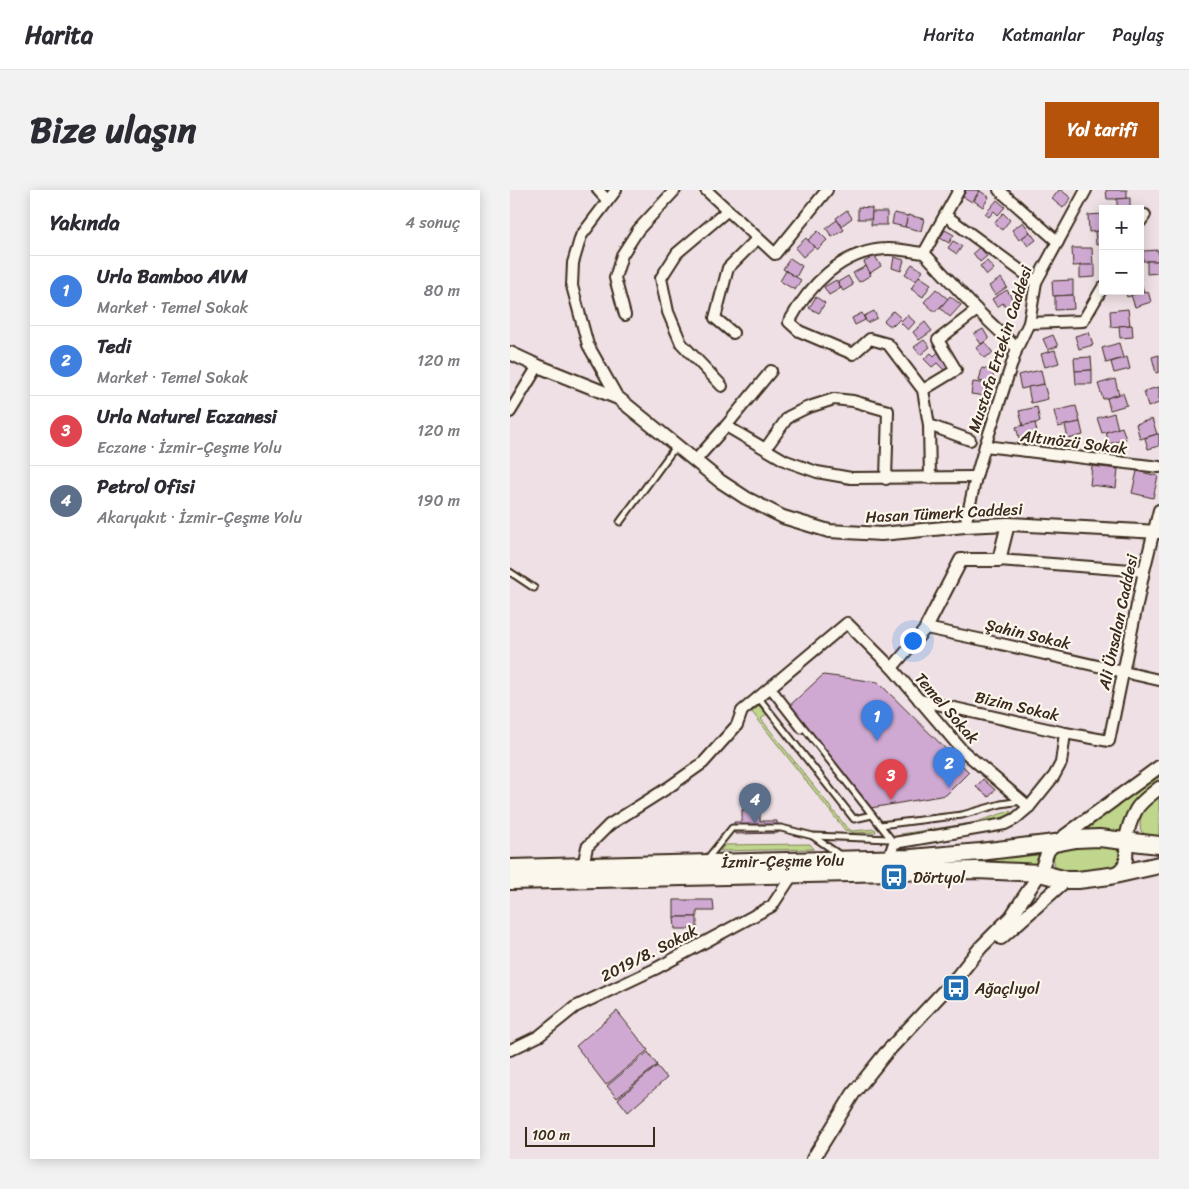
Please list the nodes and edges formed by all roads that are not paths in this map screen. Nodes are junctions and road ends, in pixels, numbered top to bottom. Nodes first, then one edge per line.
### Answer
1 (598, 190) edge
2 (616, 190) edge
3 (675, 190) edge
4 (706, 190) edge
5 (826, 190) edge
6 (959, 190) edge
7 (999, 190) edge
8 (1086, 190) edge
9 (607, 200) junction
10 (728, 210) junction
11 (945, 216) junction
12 (757, 239) junction
13 (1058, 242) junction
14 (924, 253) junction
15 (1036, 282) junction
16 (1099, 294) edge
17 (977, 310) junction
18 (625, 315) dead end
19 (1029, 323) junction
20 (733, 333) dead end
21 (1017, 348) junction
22 (510, 353) edge
23 (538, 366) junction
24 (771, 370) dead end
25 (722, 386) dead end
26 (923, 390) junction
27 (618, 398) junction
28 (510, 412) edge
29 (929, 425) junction
30 (726, 426) junction
31 (970, 440) dead end
32 (676, 445) junction
33 (985, 446) junction
34 (766, 448) junction
35 (695, 461) junction
36 (1159, 467) edge
37 (976, 477) junction
38 (930, 478) junction
39 (886, 479) junction
40 (1159, 510) edge
41 (620, 522) dead end
42 (1008, 524) junction
43 (965, 526) junction
44 (1157, 532) edge
45 (1000, 560) junction
46 (1144, 570) junction
47 (510, 572) edge
48 (534, 588) dead end
49 (926, 628) junction
50 (892, 668) junction
51 (1122, 671) junction
52 (1159, 680) edge
53 (770, 688) junction
54 (758, 698) junction
55 (919, 700) junction
56 (1066, 733) junction
57 (1109, 741) joint
58 (1159, 767) edge
59 (1159, 788) edge
60 (1025, 804) junction
61 (870, 816) junction
62 (880, 825) junction
63 (813, 836) junction
64 (1126, 841) junction
65 (1055, 843) junction
66 (1159, 844) edge
67 (891, 847) junction
68 (846, 859) junction
69 (704, 863) junction
70 (1159, 865) edge
71 (583, 866) junction
72 (510, 868) edge
73 (1014, 871) junction
74 (1040, 873) junction
75 (794, 874) junction
76 (1110, 876) junction
77 (1066, 880) junction
78 (510, 881) edge
79 (1028, 891) junction
80 (958, 976) junction
81 (510, 1050) edge
82 (813, 1159) edge

1 - 9 street
2 - 9 street
3 - 18 street
4 - 10 street
5 - 12 street
6 - 11 street
7 - 13 street
8 - 13 street, Mustafa Ertekin Caddesi
9 - 27 street
10 - 12 street
10 - 25 street
11 - 14 street
11 - 15 street
12 - 20 street
13 - 15 street, Mustafa Ertekin Caddesi
14 - 17 street
14 - 26 street
15 - 19 street, Mustafa Ertekin Caddesi
16 - 19 street
17 - 21 street
17 - 26 street
19 - 21 street, Mustafa Ertekin Caddesi
21 - 33 street, Mustafa Ertekin Caddesi
22 - 23 street, Hasan Tümerk Caddesi
23 - 27 street, Hasan Tümerk Caddesi
23 - 28 street
24 - 30 street
26 - 29 street
27 - 32 street, Hasan Tümerk Caddesi
29 - 31 street
29 - 38 street
30 - 34 street
30 - 35 street
32 - 35 street, Hasan Tümerk Caddesi
32 - 41 lane
33 - 36 street, Altınözü Sokak
33 - 37 street, Mustafa Ertekin Caddesi
34 - 39 street
34 - 39 street
35 - 43 street, Hasan Tümerk Caddesi
37 - 38 street
37 - 43 street, Mustafa Ertekin Caddesi
38 - 39 street
40 - 44 street, Ali Ünsalan Caddesi
42 - 43 street, Hasan Tümerk Caddesi
42 - 44 street, Hasan Tümerk Caddesi
42 - 45 street
44 - 46 street, Ali Ünsalan Caddesi
45 - 46 street
45 - 49 street
46 - 51 street, Ali Ünsalan Caddesi
47 - 48 lane
49 - 50 street
49 - 51 street, Şahin Sokak
50 - 53 street, Temel Sokak
50 - 55 street, Temel Sokak
51 - 52 street, Şahin Sokak
51 - 57 street, Ali Ünsalan Caddesi
53 - 54 street
53 - 61 lane
54 - 61 lane
54 - 71 street
55 - 56 street, Bizim Sokak
55 - 60 street, Temel Sokak
56 - 57 street, Bizim Sokak
56 - 60 street
58 - 65 street
59 - 64 street
60 - 62 lane
60 - 67 street
61 - 62 lane
62 - 67 lane
63 - 67 lane
63 - 68 lane
63 - 69 lane
64 - 65 highway, İzmir-Çeşme Yolu
64 - 66 highway
64 - 76 street
65 - 67 highway, İzmir-Çeşme Yolu
65 - 74 street
67 - 68 highway, İzmir-Çeşme Yolu
68 - 69 highway, İzmir-Çeşme Yolu
69 - 71 highway, İzmir-Çeşme Yolu
70 - 76 highway
71 - 72 highway, İzmir-Çeşme Yolu
73 - 74 highway, İzmir-Çeşme Yolu
73 - 75 highway, İzmir-Çeşme Yolu
73 - 79 street
74 - 77 highway, İzmir-Çeşme Yolu
74 - 79 street
75 - 78 highway, İzmir-Çeşme Yolu
75 - 81 street, 2019/8. Sokak
76 - 77 highway
77 - 80 street
79 - 80 street
80 - 82 street

